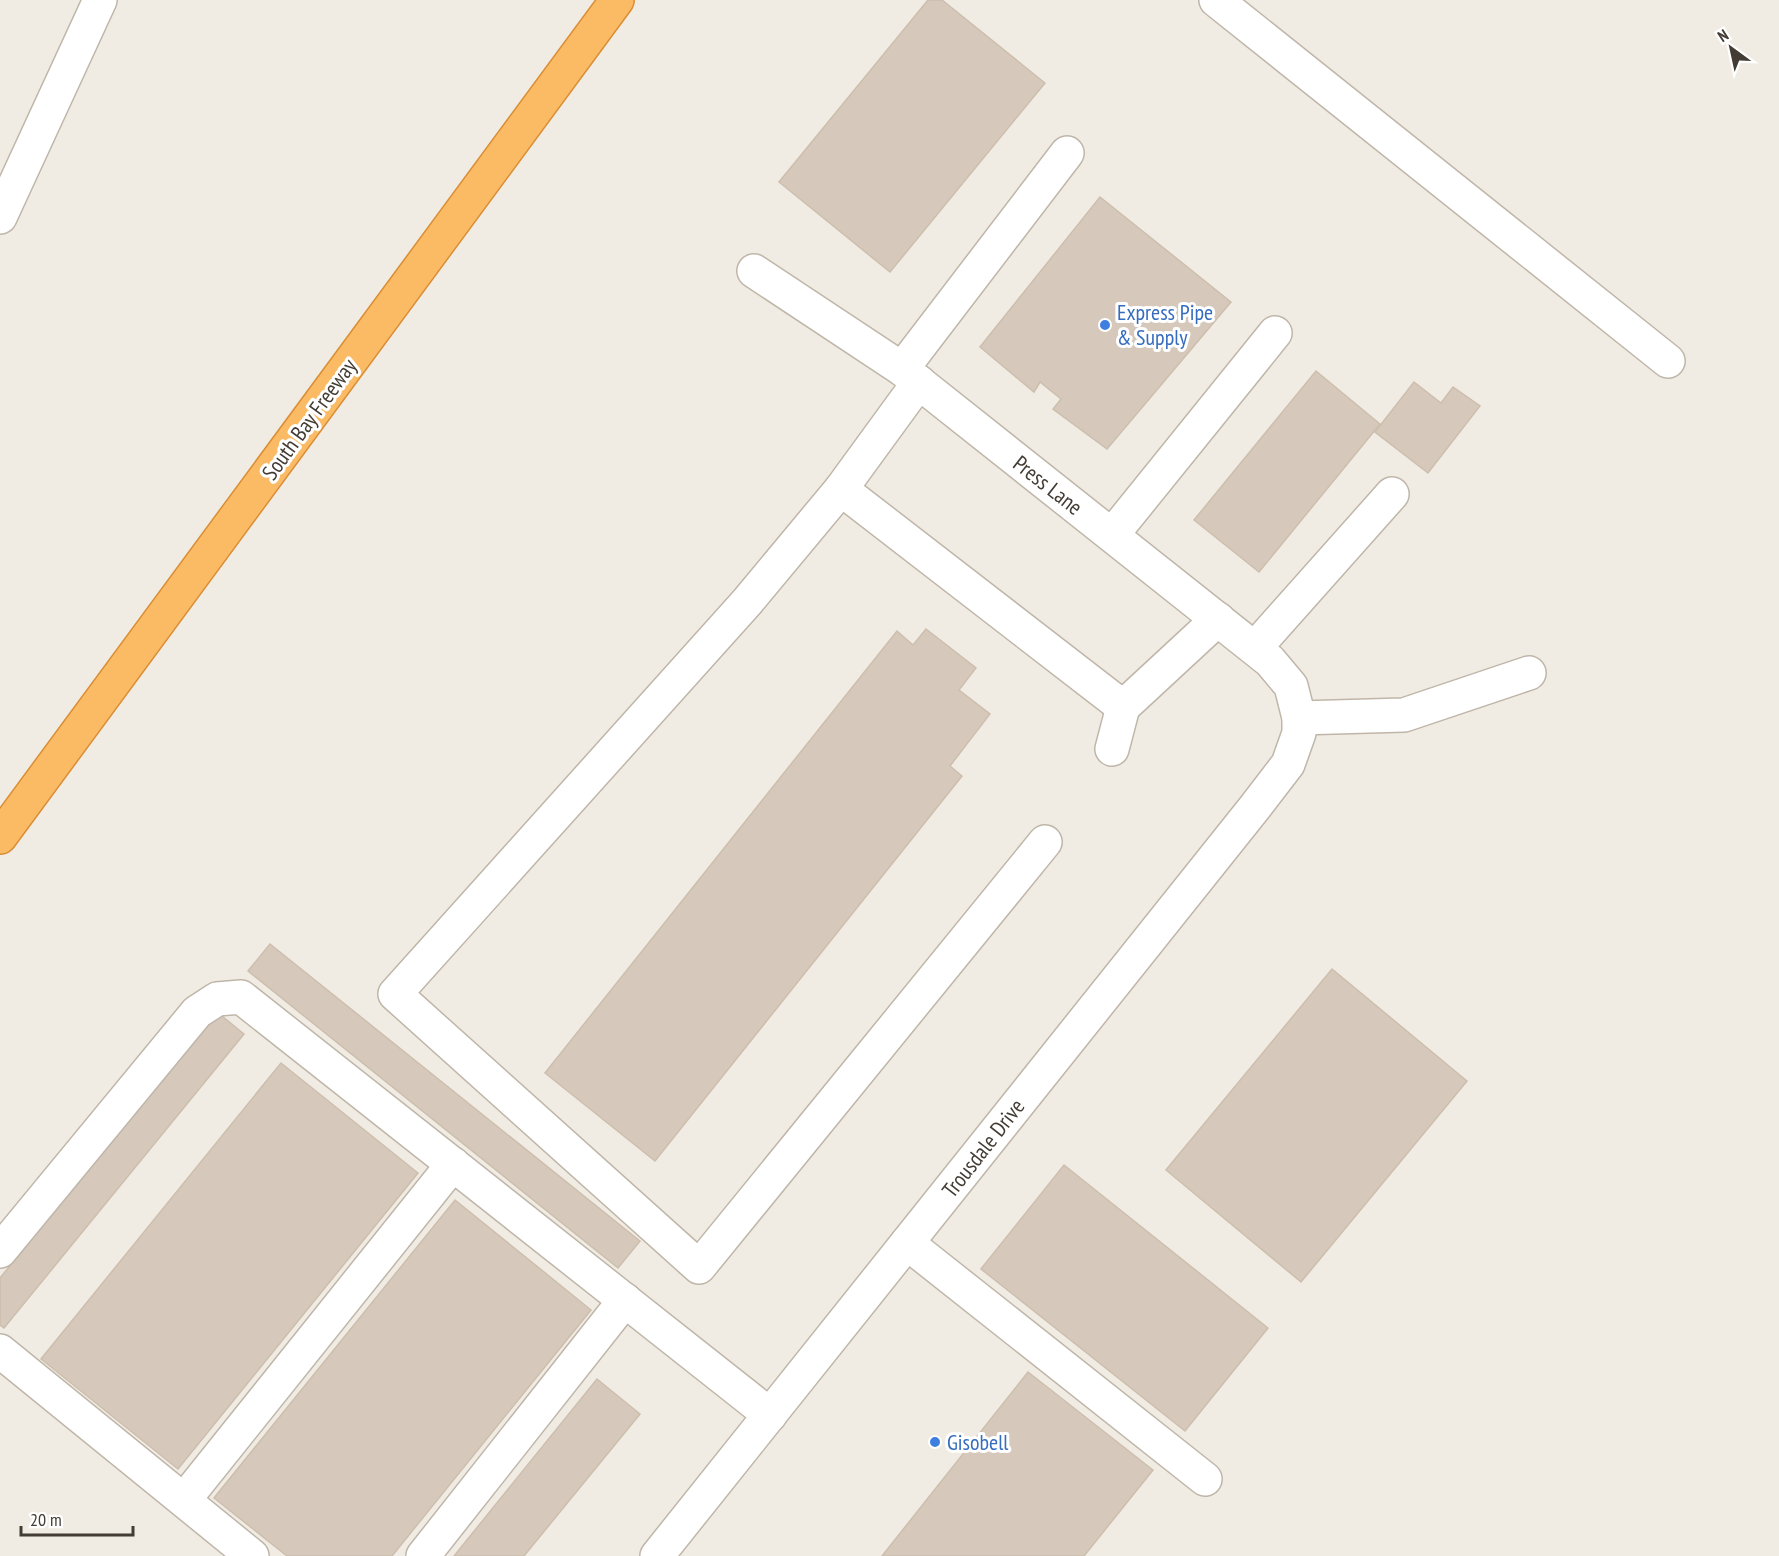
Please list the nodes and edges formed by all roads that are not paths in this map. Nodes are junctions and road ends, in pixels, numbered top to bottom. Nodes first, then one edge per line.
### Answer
1 (100, 0) edge
2 (617, 0) edge
3 (1216, 0) edge
4 (1067, 153) dead end
5 (0, 217) edge
6 (754, 271) dead end
7 (1275, 333) dead end
8 (1668, 361) dead end
9 (910, 376) junction
10 (841, 489) junction
11 (1392, 494) dead end
12 (1112, 535) junction
13 (1218, 619) junction
14 (1255, 648) junction
15 (1529, 673) dead end
16 (1123, 707) junction
17 (1299, 726) junction
18 (1112, 749) dead end
19 (0, 837) edge
20 (1045, 842) dead end
21 (453, 1164) junction
22 (908, 1243) junction
23 (0, 1251) edge
24 (625, 1300) junction
25 (0, 1351) edge
26 (770, 1415) junction
27 (1204, 1479) dead end
28 (184, 1500) junction
29 (252, 1556) edge
30 (423, 1556) edge
31 (657, 1556) edge

1 - 5 street
2 - 19 highway, South Bay Freeway
3 - 8 street
4 - 9 street
6 - 9 street, Press Lane
7 - 12 street
9 - 10 street
9 - 12 street, Press Lane
10 - 16 street
10 - 20 street
11 - 14 street
12 - 13 street, Press Lane
13 - 14 street, Press Lane
13 - 16 street
14 - 17 street, Press Lane
15 - 17 street
16 - 18 street
17 - 22 street, Trousdale Drive
21 - 23 street
21 - 24 street
21 - 28 street
22 - 26 street, Trousdale Drive
22 - 27 street
24 - 26 street
24 - 30 street
25 - 28 street
26 - 31 street, Trousdale Drive
28 - 29 street

